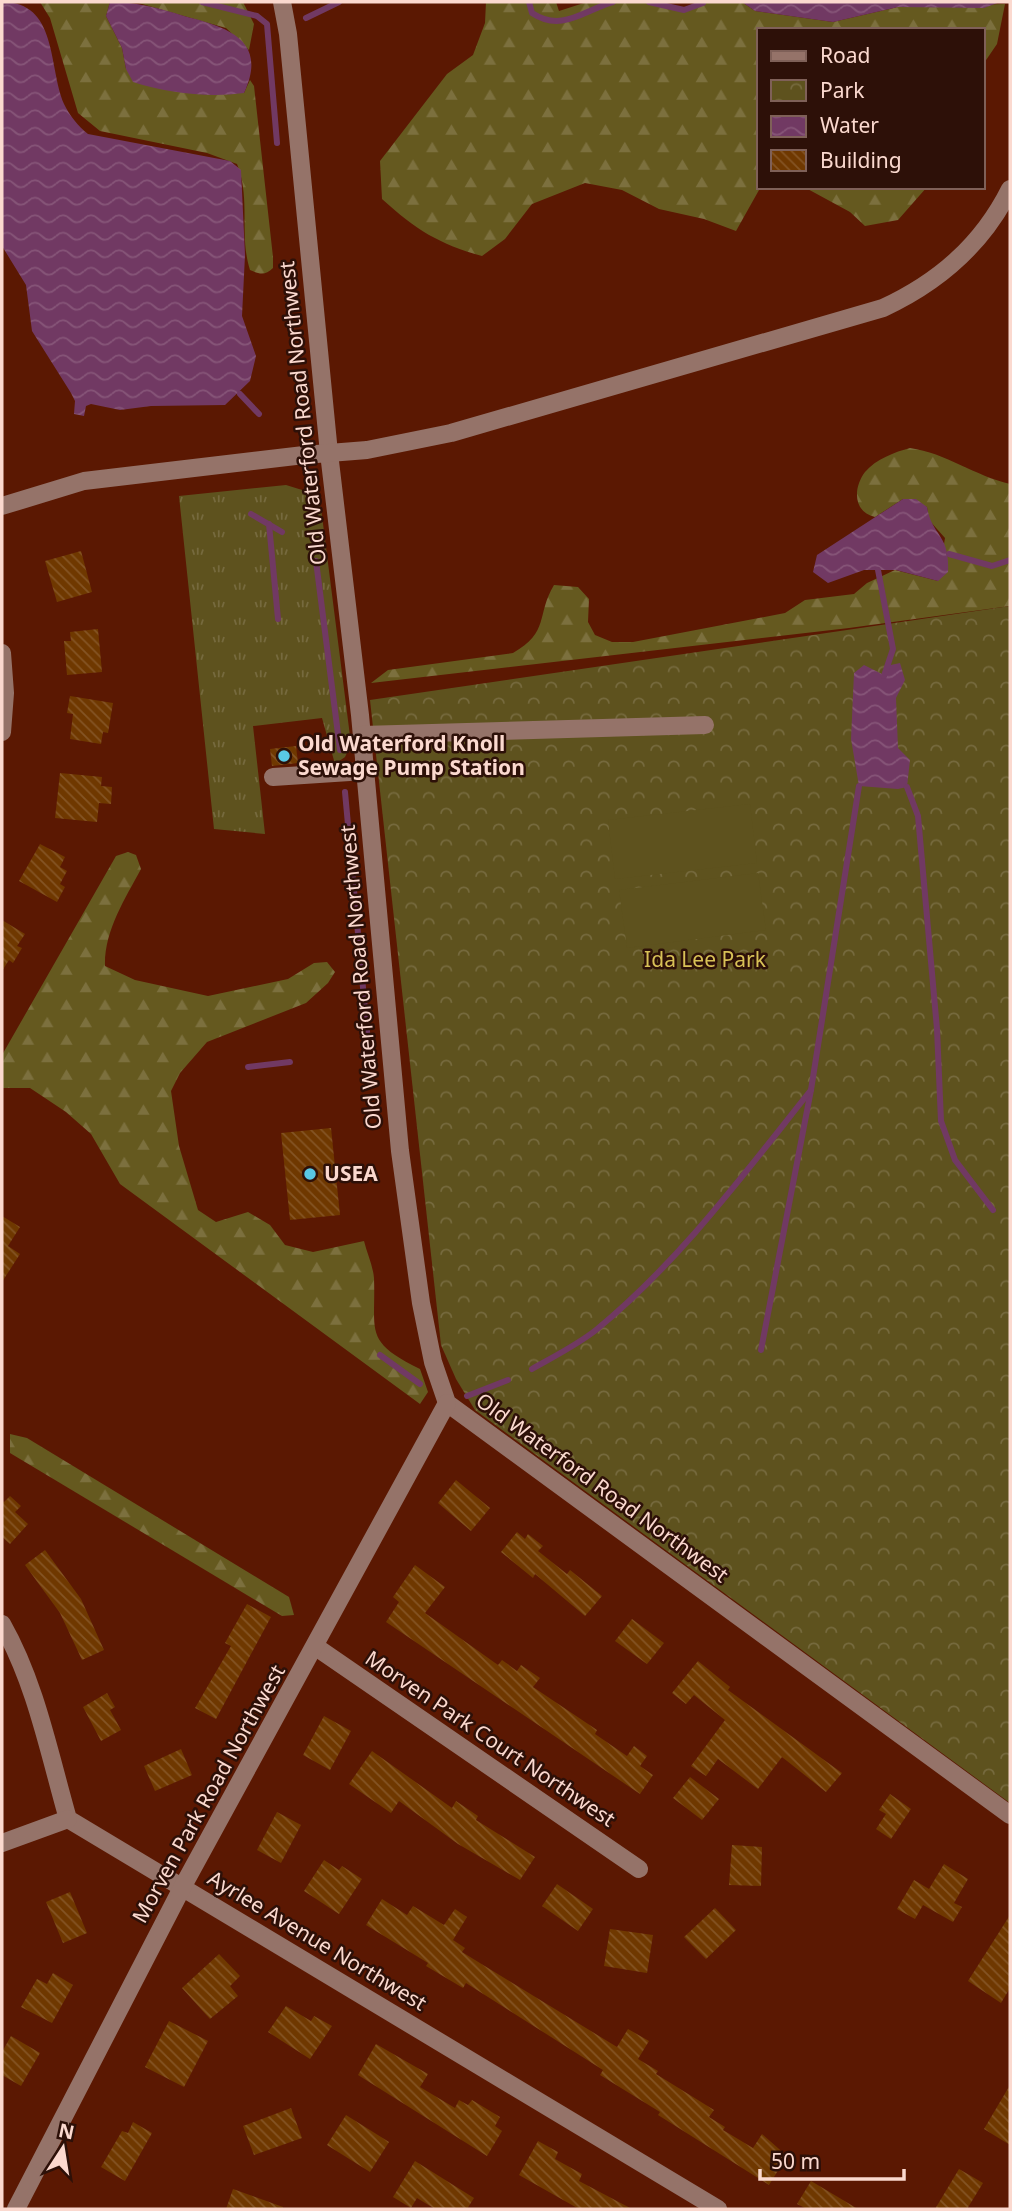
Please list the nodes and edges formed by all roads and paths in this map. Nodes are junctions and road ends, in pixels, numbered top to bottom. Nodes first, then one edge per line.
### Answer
1 (283, 9) edge
2 (1010, 189) edge
3 (329, 453) junction
4 (2, 506) edge
5 (2, 653) edge
6 (705, 725) dead end
7 (2, 732) edge
8 (362, 735) junction
9 (365, 771) junction
10 (273, 777) dead end
11 (447, 1403) junction
12 (2, 1624) edge
13 (316, 1647) junction
14 (1010, 1815) edge
15 (68, 1819) junction
16 (2, 1843) edge
17 (639, 1869) dead end
18 (183, 1886) junction
19 (16, 2209) edge
20 (718, 2209) edge

1 - 3 street, Old Waterford Road Northwest
2 - 3 street
3 - 4 street
3 - 8 street, Old Waterford Road Northwest
5 - 7 street
6 - 8 street
8 - 9 street, Old Waterford Road Northwest
9 - 10 street
9 - 11 street, Old Waterford Road Northwest
11 - 13 street, Morven Park Road Northwest
11 - 14 street, Old Waterford Road Northwest
12 - 15 street
13 - 17 street, Morven Park Court Northwest
13 - 18 street, Morven Park Road Northwest
15 - 16 street
15 - 18 street, Ayrlee Avenue Northwest
18 - 19 street, Morven Park Road Northwest
18 - 20 street, Ayrlee Avenue Northwest

